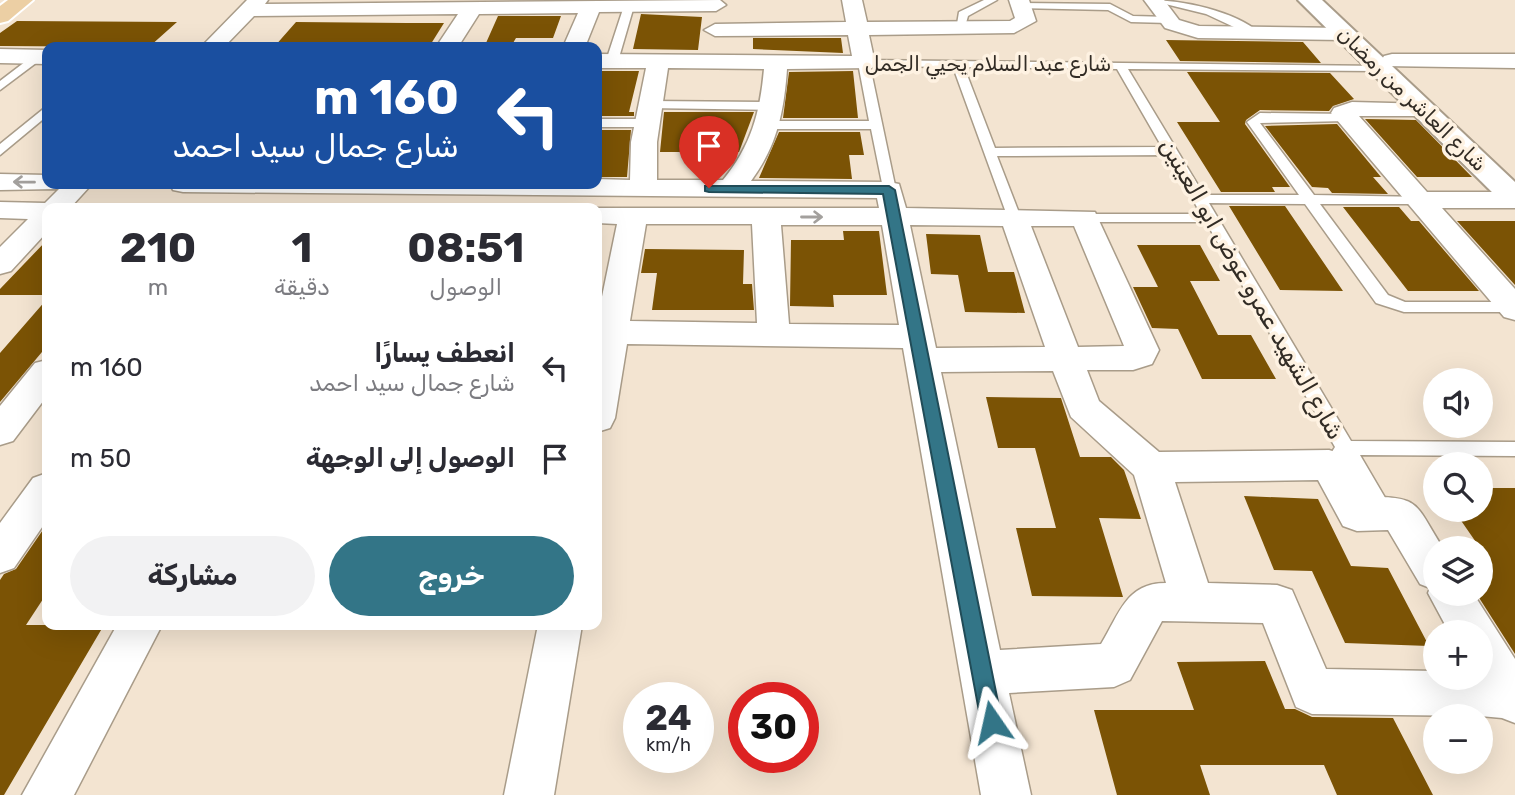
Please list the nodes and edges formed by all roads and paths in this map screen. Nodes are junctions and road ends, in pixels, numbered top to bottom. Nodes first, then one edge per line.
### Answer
1 (22, 0) edge
2 (852, 0) edge
3 (992, 0) edge
4 (1154, 0) edge
5 (1309, 0) edge
6 (1327, 0) edge
7 (716, 2) edge
8 (592, 3) edge
9 (1020, 3) edge
10 (474, 4) edge
11 (253, 5) edge
12 (629, 6) junction
13 (0, 16) edge
14 (1169, 20) junction
15 (960, 28) junction
16 (857, 29) junction
17 (715, 30) junction
18 (1255, 33) junction
19 (1344, 34) junction
20 (217, 42) edge
21 (450, 42) edge
22 (575, 42) edge
23 (0, 56) edge
24 (42, 57) edge
25 (42, 58) edge
26 (605, 61) edge
27 (1515, 61) edge
28 (658, 62) junction
29 (712, 62) junction
30 (776, 63) junction
31 (864, 63) junction
32 (957, 64) junction
33 (1386, 64) junction
34 (1121, 65) junction
35 (0, 87) edge
36 (1422, 108) junction
37 (42, 114) edge
38 (649, 114) junction
39 (772, 115) junction
40 (1346, 117) junction
41 (602, 122) edge
42 (876, 125) junction
43 (0, 151) edge
44 (1171, 151) junction
45 (989, 152) junction
46 (1515, 175) edge
47 (0, 182) edge
48 (42, 183) edge
49 (731, 188) junction
50 (74, 189) edge
51 (519, 189) edge
52 (1199, 199) junction
53 (1309, 199) junction
54 (1515, 199) edge
55 (1419, 200) junction
56 (638, 202) junction
57 (60, 203) edge
58 (891, 204) junction
59 (0, 210) edge
60 (42, 213) edge
61 (602, 213) edge
62 (766, 216) junction
63 (42, 218) edge
64 (1014, 218) junction
65 (1085, 218) junction
66 (1210, 218) junction
67 (0, 264) edge
68 (1514, 308) edge
69 (604, 332) edge
70 (774, 335) junction
71 (919, 348) junction
72 (602, 357) edge
73 (1065, 359) junction
74 (42, 378) edge
75 (0, 430) edge
76 (1515, 449) edge
77 (1337, 457) junction
78 (1151, 467) junction
79 (42, 496) edge
80 (1423, 552) edge
81 (0, 555) edge
82 (1193, 602) junction
83 (137, 630) edge
84 (559, 630) edge
85 (1493, 664) edge
86 (982, 673) junction
87 (1514, 697) edge
88 (47, 795) edge
89 (529, 795) edge
90 (1006, 795) edge

1 - 13 main road
2 - 16 street
3 - 15 lane
4 - 14 street
4 - 18 lane
5 - 19 street, شارع العاشر من رمضان
6 - 33 street, شارع العاشر من رمضان
7 - 12 street
7 - 17 street
8 - 10 street
8 - 12 street
8 - 22 street
9 - 14 lane
9 - 15 street
10 - 11 street
10 - 21 street
11 - 20 street
12 - 26 lane
14 - 18 street
15 - 16 street
16 - 17 street
16 - 31 street
17 - 29 street
18 - 19 street
19 - 33 street, شارع العاشر من رمضان
23 - 24 street
25 - 35 lane
26 - 28 street, شارع عبد السلام يحيي الجمل
27 - 33 street
28 - 29 street, شارع عبد السلام يحيي الجمل
28 - 38 street
29 - 30 street, شارع عبد السلام يحيي الجمل
30 - 31 street, شارع عبد السلام يحيي الجمل
30 - 39 street
31 - 32 lane, شارع عبد السلام يحيي الجمل
31 - 42 lane
32 - 34 lane, شارع عبد السلام يحيي الجمل
32 - 45 lane
33 - 34 lane, شارع عبد السلام يحيي الجمل
33 - 36 street, شارع العاشر من رمضان
33 - 46 street, شارع العاشر من رمضان
34 - 44 lane, شارع الشهيد عمرو عوض ابو العينين
36 - 40 street
36 - 54 street, شارع العاشر من رمضان
37 - 43 lane
38 - 39 lane
38 - 41 lane
38 - 56 street
39 - 42 lane
39 - 49 street
40 - 53 lane
40 - 55 street
42 - 58 lane
44 - 45 lane
44 - 52 lane, شارع الشهيد عمرو عوض ابو العينين
45 - 64 lane
48 -> 47 street
49 - 56 street
49 - 58 street
50 - 57 street
51 - 56 street
52 - 53 lane
52 - 66 lane, شارع الشهيد عمرو عوض ابو العينين
53 - 55 lane
53 - 68 lane
54 - 55 street
55 - 68 street
56 - 61 street
56 - 62 street
56 - 69 street
62 -> 58 street
58 - 64 street
58 - 71 street
59 - 60 street
62 - 70 street
63 - 67 street
64 - 65 street
64 - 73 street
65 - 66 lane
65 - 73 street
66 - 77 lane, شارع الشهيد عمرو عوض ابو العينين
69 - 70 street
69 - 72 street
70 - 71 street
71 - 73 street
71 - 86 street
73 - 78 street
74 - 75 street
76 - 77 lane
77 - 78 street, شارع الشهيد عمرو عوض ابو العينين
77 - 80 street, شارع الشهيد عمرو عوض ابو العينين
78 - 82 street
79 - 81 street
82 - 86 street
82 - 87 street
83 - 88 street
84 - 89 street
85 - 87 street
86 - 90 street

